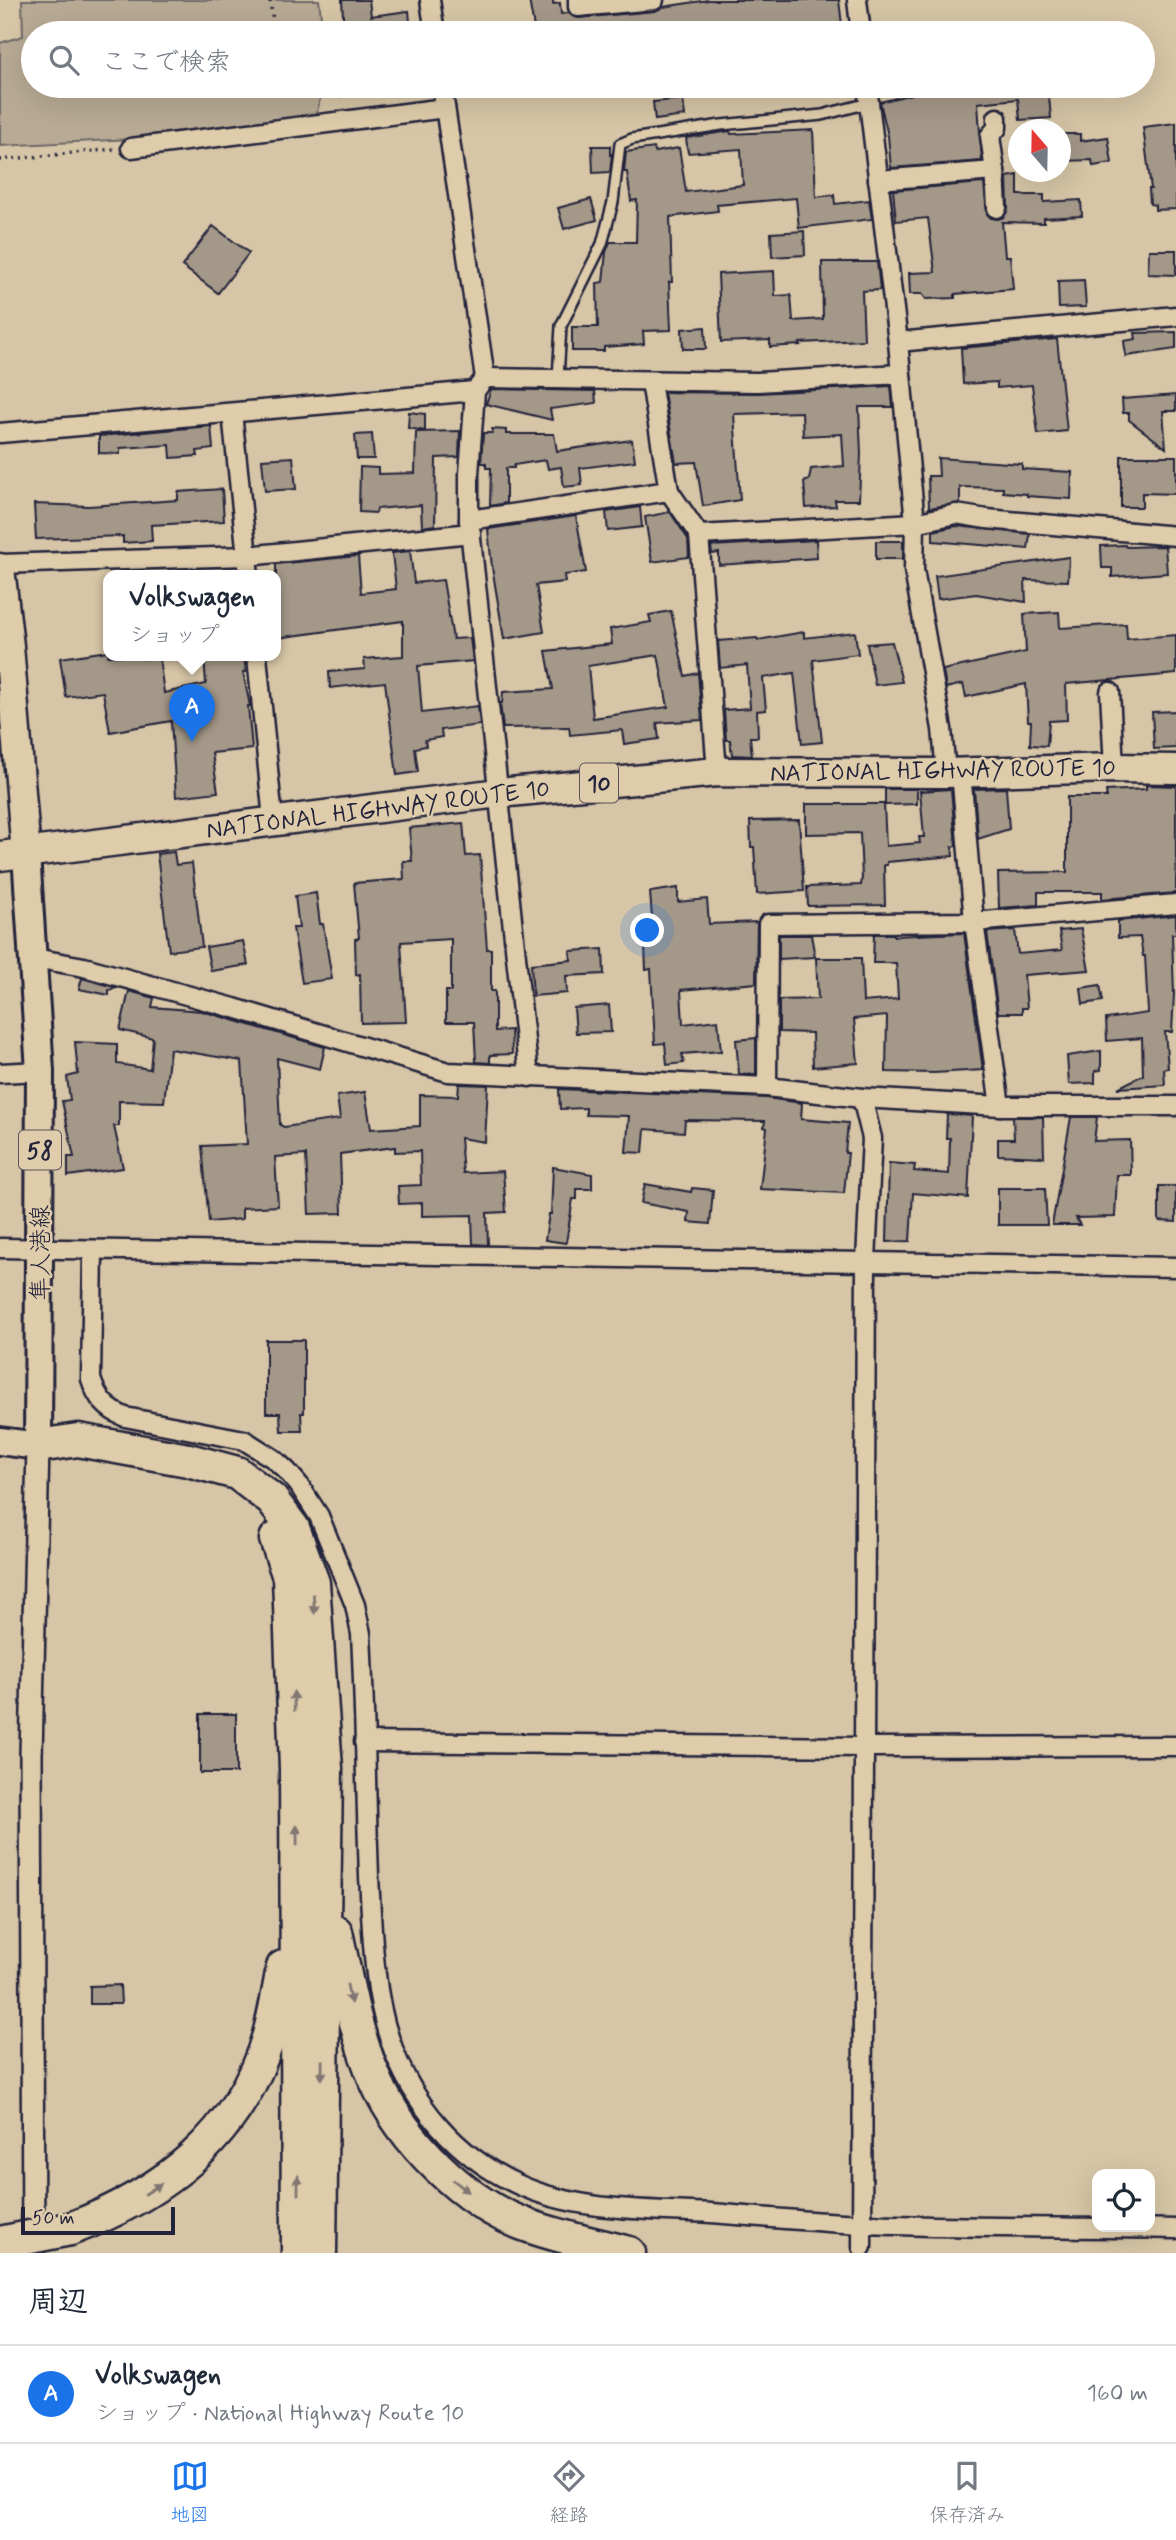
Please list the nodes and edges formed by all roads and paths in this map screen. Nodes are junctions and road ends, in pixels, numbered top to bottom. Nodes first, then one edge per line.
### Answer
1 (430, 0) edge
2 (578, 0) edge
3 (654, 0) edge
4 (857, 0) edge
5 (270, 1) edge
6 (273, 21) edge
7 (433, 21) edge
8 (860, 21) edge
9 (420, 98) edge
10 (444, 98) edge
11 (861, 98) edge
12 (868, 98) edge
13 (998, 118) dead end
14 (131, 148) joint
15 (0, 160) edge
16 (995, 171) junction
17 (878, 180) junction
18 (997, 208) dead end
19 (1176, 316) edge
20 (898, 342) junction
21 (900, 374) junction
22 (558, 379) junction
23 (651, 382) junction
24 (480, 385) junction
25 (232, 413) junction
26 (0, 433) edge
27 (669, 491) junction
28 (915, 523) junction
29 (470, 527) junction
30 (699, 535) junction
31 (1176, 537) edge
32 (247, 556) junction
33 (0, 566) edge
34 (248, 570) edge
35 (4, 646) edge
36 (257, 661) edge
37 (1110, 692) dead end
38 (1114, 768) junction
39 (1176, 769) edge
40 (717, 772) junction
41 (954, 772) junction
42 (499, 793) junction
43 (273, 820) junction
44 (13, 855) edge
45 (1176, 904) edge
46 (974, 922) junction
47 (34, 958) junction
48 (40, 1071) junction
49 (0, 1073) edge
50 (529, 1077) junction
51 (767, 1087) junction
52 (862, 1098) junction
53 (1000, 1106) junction
54 (1176, 1106) edge
55 (0, 1248) edge
56 (40, 1249) junction
57 (93, 1250) junction
58 (866, 1260) junction
59 (1176, 1266) edge
60 (0, 1441) edge
61 (38, 1446) junction
62 (364, 1742) junction
63 (1176, 1746) edge
64 (866, 1747) junction
65 (311, 1881) junction
66 (863, 2224) junction
67 (1176, 2229) edge
68 (0, 2242) edge
69 (862, 2247) dead end
70 (33, 2253) edge
71 (298, 2253) edge
72 (320, 2253) edge
73 (628, 2253) edge

1 - 7 street
2 - 3 street
4 - 8 street
5 - 6 path
9 - 14 street
10 - 24 street
11 - 22 lane
12 - 17 street
13 - 16 street
14 - 15 path
16 - 17 street
16 - 18 street
17 - 20 street
19 - 20 street
20 - 21 street
21 - 23 street
21 - 28 street
22 - 23 street
22 - 24 street
23 - 27 street
24 - 25 street
24 - 29 street
25 - 26 street
25 - 32 street
27 - 29 street
27 - 30 street
28 - 30 street
28 - 31 street
28 - 41 street
29 - 32 street
29 - 42 street
30 - 40 street
32 - 33 street
32 - 34 street
33 - 35 highway
35 - 44 highway
36 - 43 street
37 - 38 street
38 - 39 highway, NATIONAL HIGHWAY ROUTE 10 / 10
38 - 41 highway, NATIONAL HIGHWAY ROUTE 10 / 10
40 - 41 highway, NATIONAL HIGHWAY ROUTE 10 / 10
40 - 42 highway, NATIONAL HIGHWAY ROUTE 10 / 10
41 - 46 street
42 - 43 highway, NATIONAL HIGHWAY ROUTE 10 / 10
42 - 50 street
43 - 44 highway, NATIONAL HIGHWAY ROUTE 10 / 10
44 - 47 main road, 隼人港線 / 58
45 - 46 street
46 - 51 street
46 - 53 street
47 - 48 main road, 隼人港線 / 58
47 - 50 street
48 - 49 street
48 - 56 main road, 隼人港線 / 58
50 - 51 street
51 - 52 street
52 - 53 street
52 - 58 street
53 - 54 street
55 - 56 street
56 - 57 street
56 - 61 main road, 隼人港線 / 58
57 - 58 street
57 - 62 street
58 - 59 street
58 - 64 street
60 - 61 main road
61 - 65 highway
61 - 70 street
62 - 64 street
62 - 66 street
63 - 64 street
64 - 66 street
68 -> 65 highway, bridge
71 -> 65 highway
65 -> 72 highway
65 -> 73 highway
66 - 67 street
66 - 69 street

